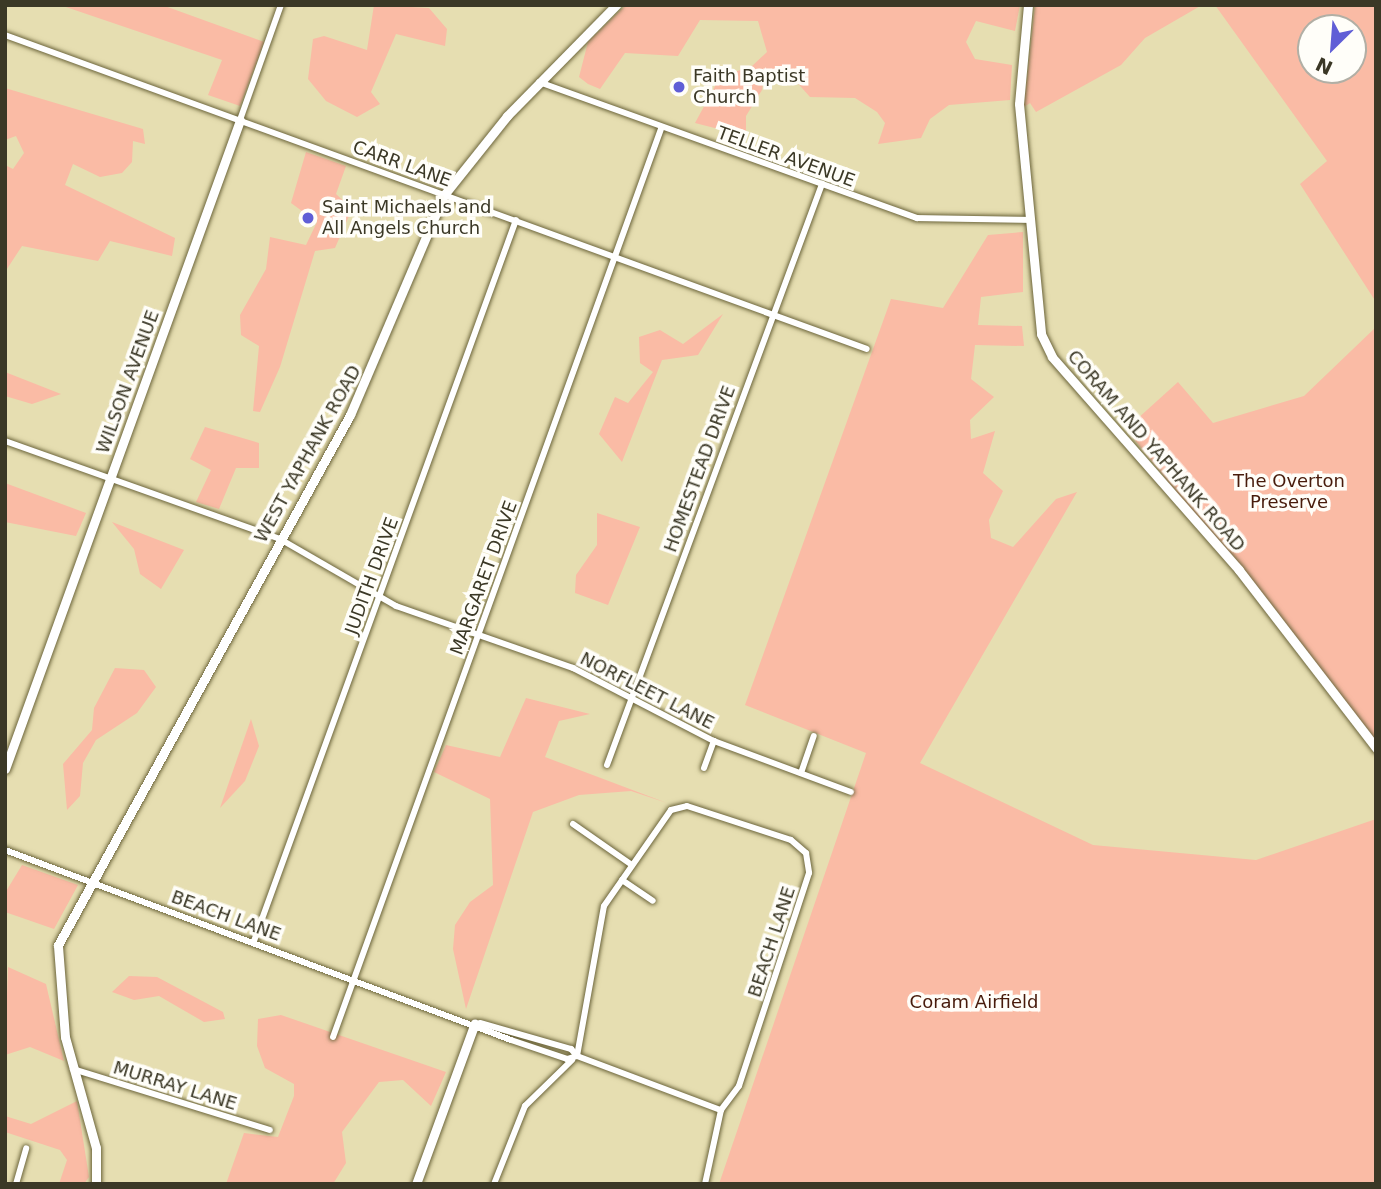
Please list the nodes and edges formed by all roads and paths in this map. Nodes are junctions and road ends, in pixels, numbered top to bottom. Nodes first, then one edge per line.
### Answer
1 (281, 5) edge
2 (1028, 5) edge
3 (611, 6) edge
4 (5, 35) edge
5 (539, 82) junction
6 (240, 120) junction
7 (661, 129) junction
8 (822, 184) junction
9 (444, 195) junction
10 (516, 220) junction
11 (1031, 220) junction
12 (616, 258) junction
13 (774, 314) junction
14 (867, 349) dead end
15 (5, 441) edge
16 (110, 477) junction
17 (280, 539) junction
18 (379, 596) junction
19 (478, 636) junction
20 (634, 697) junction
21 (814, 736) dead end
22 (714, 741) junction
23 (1376, 748) edge
24 (607, 765) dead end
25 (704, 768) dead end
26 (5, 769) edge
27 (801, 773) junction
28 (851, 792) dead end
29 (573, 824) dead end
30 (5, 850) edge
31 (632, 865) junction
32 (622, 880) junction
33 (93, 881) junction
34 (653, 901) dead end
35 (254, 941) junction
36 (354, 978) junction
37 (475, 1023) junction
38 (334, 1037) dead end
39 (576, 1056) junction
40 (73, 1069) junction
41 (721, 1110) junction
42 (270, 1130) dead end
43 (26, 1147) dead end
44 (98, 1182) edge
45 (16, 1184) edge
46 (416, 1184) edge
47 (494, 1184) edge
48 (705, 1184) edge

1 - 6 street, WILSON AVENUE
2 - 11 street, CORAM AND YAPHANK ROAD
3 - 5 street, WEST YAPHANK ROAD
4 - 6 street, CARR LANE
5 - 7 street, TELLER AVENUE
5 - 9 street, WEST YAPHANK ROAD
6 - 9 street, CARR LANE
6 - 16 street, WILSON AVENUE
7 - 8 street, TELLER AVENUE
7 - 12 street, MARGARET DRIVE
8 - 11 street, TELLER AVENUE
8 - 13 street, HOMESTEAD DRIVE
9 - 10 street, CARR LANE
9 - 17 street, WEST YAPHANK ROAD
10 - 12 street, CARR LANE
10 - 18 street, JUDITH DRIVE
11 - 23 street, CORAM AND YAPHANK ROAD
12 - 13 street, CARR LANE
12 - 19 street, MARGARET DRIVE
13 - 14 street, CARR LANE
13 - 20 street, HOMESTEAD DRIVE
15 - 16 street, NORFLEET LANE
16 - 17 street, NORFLEET LANE
16 - 26 street, WILSON AVENUE
17 - 18 street, NORFLEET LANE
17 - 33 street, WEST YAPHANK ROAD
18 - 19 street, NORFLEET LANE
18 - 35 street, JUDITH DRIVE
19 - 20 street, NORFLEET LANE
19 - 36 street, MARGARET DRIVE
20 - 22 street, NORFLEET LANE
20 - 24 street, HOMESTEAD DRIVE
21 - 27 street
22 - 25 street
22 - 27 street, NORFLEET LANE
27 - 28 street, NORFLEET LANE
29 - 31 street
30 - 33 street, BEACH LANE
31 - 32 street, BEACH LANE
31 - 41 street, BEACH LANE
32 - 34 street
32 - 39 street, BEACH LANE
33 - 35 street, BEACH LANE
33 - 40 street, WEST YAPHANK ROAD
35 - 36 street, BEACH LANE
36 - 37 street, BEACH LANE
36 - 38 street, MARGARET DRIVE
37 - 39 street, BEACH LANE
37 - 46 street
39 - 41 street, BEACH LANE
39 - 47 street
40 - 42 street, MURRAY LANE
40 - 44 street
41 - 48 street, BEACH LANE
43 - 45 street

